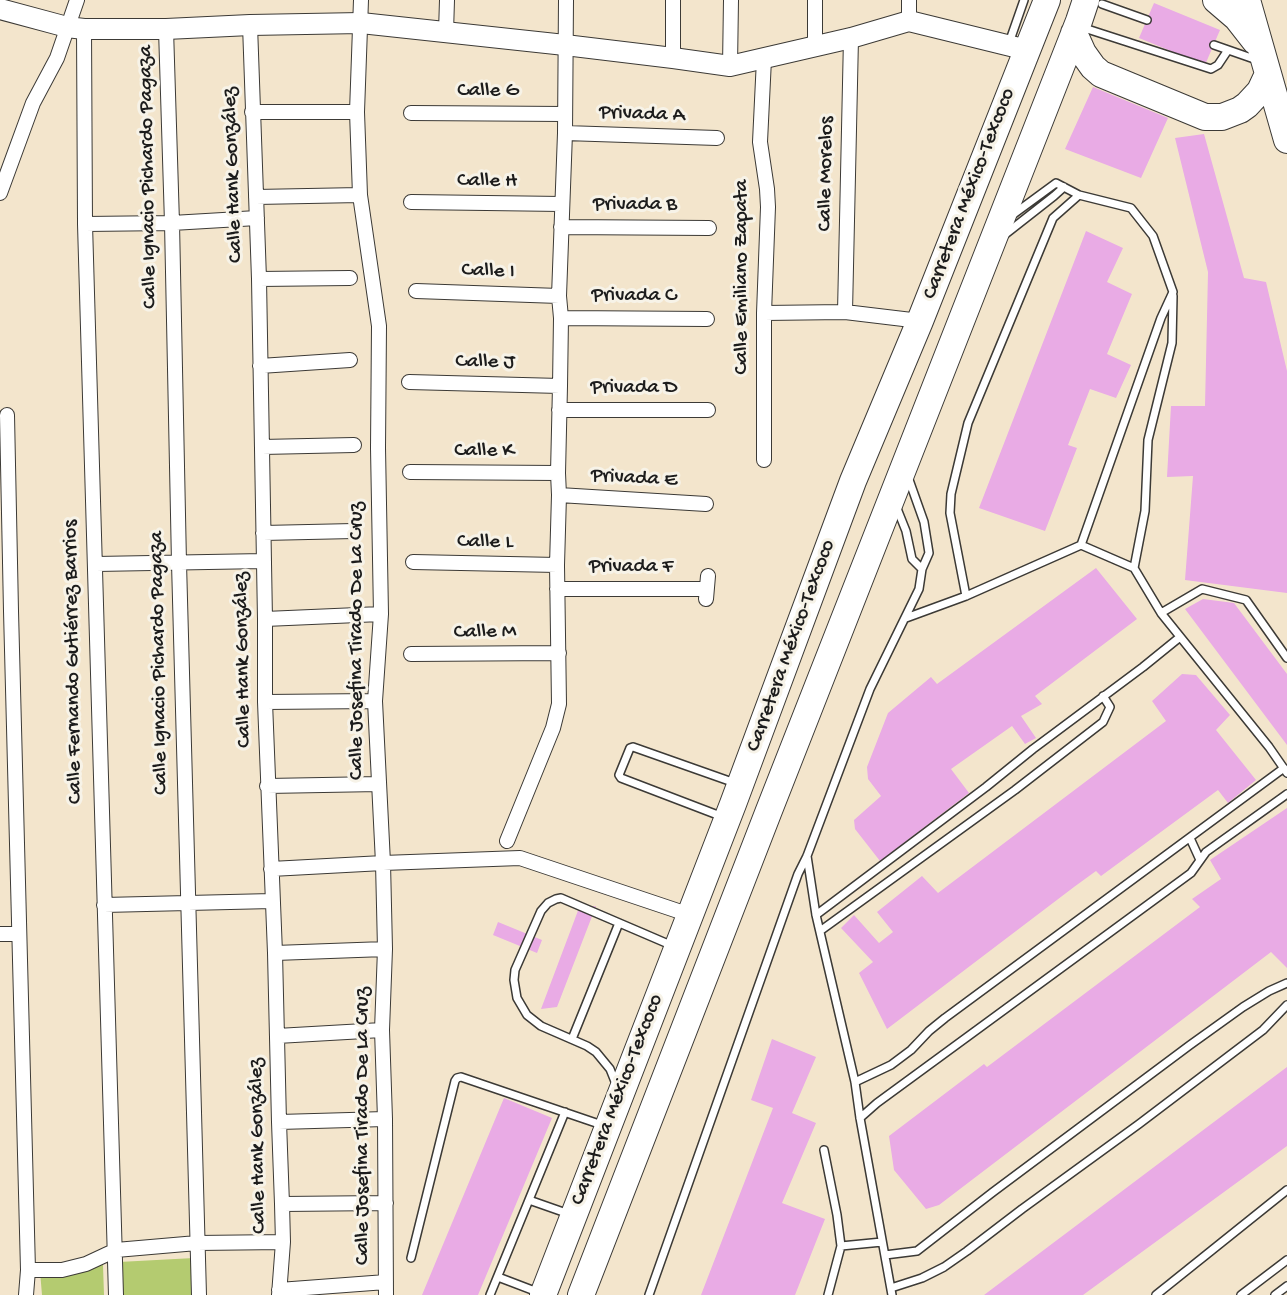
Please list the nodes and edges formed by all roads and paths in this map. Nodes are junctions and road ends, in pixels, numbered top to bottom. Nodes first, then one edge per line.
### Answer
1 (77, 0) edge
2 (361, 0) edge
3 (447, 0) edge
4 (566, 0) edge
5 (673, 0) edge
6 (731, 0) edge
7 (815, 0) edge
8 (1024, 0) edge
9 (1047, 0) edge
10 (1216, 0) edge
11 (1247, 0) edge
12 (911, 6) edge
13 (0, 9) edge
14 (1088, 14) edge
15 (1147, 20) dead end
16 (361, 23) junction
17 (250, 25) junction
18 (76, 28) junction
19 (166, 29) junction
20 (446, 32) junction
21 (852, 38) junction
22 (566, 45) junction
23 (1214, 45) dead end
24 (815, 46) junction
25 (1017, 48) junction
26 (1228, 50) junction
27 (673, 57) junction
28 (764, 59) junction
29 (1266, 59) junction
30 (730, 66) junction
31 (357, 111) junction
32 (252, 112) junction
33 (411, 113) dead end
34 (565, 114) junction
35 (1287, 116) edge
36 (565, 133) junction
37 (717, 138) dead end
38 (1287, 140) edge
39 (1064, 187) junction
40 (0, 193) edge
41 (360, 195) junction
42 (1079, 195) junction
43 (256, 197) junction
44 (411, 202) dead end
45 (562, 204) junction
46 (256, 218) junction
47 (172, 223) junction
48 (85, 224) junction
49 (561, 227) junction
50 (709, 228) dead end
51 (995, 235) junction
52 (350, 278) dead end
53 (259, 279) junction
54 (416, 291) dead end
55 (1173, 292) junction
56 (559, 296) junction
57 (845, 312) junction
58 (764, 313) junction
59 (561, 318) junction
60 (707, 319) dead end
61 (920, 321) junction
62 (350, 360) dead end
63 (260, 366) junction
64 (409, 382) dead end
65 (560, 386) junction
66 (559, 410) junction
67 (708, 410) dead end
68 (7, 415) dead end
69 (354, 445) dead end
70 (262, 447) junction
71 (765, 460) dead end
72 (904, 466) junction
73 (410, 472) dead end
74 (558, 473) junction
75 (559, 495) junction
76 (892, 497) junction
77 (706, 504) dead end
78 (354, 531) dead end
79 (263, 533) junction
80 (1081, 545) junction
81 (264, 561) junction
82 (412, 562) dead end
83 (179, 563) junction
84 (96, 564) junction
85 (556, 565) junction
86 (1134, 568) junction
87 (922, 569) junction
88 (706, 588) dead end
89 (557, 589) junction
90 (966, 596) junction
91 (5, 611) edge
92 (1161, 613) junction
93 (381, 614) junction
94 (906, 618) junction
95 (265, 619) junction
96 (1180, 637) junction
97 (559, 653) junction
98 (411, 654) dead end
99 (1287, 658) edge
100 (1103, 696) junction
101 (375, 701) junction
102 (265, 702) junction
103 (1286, 771) edge
104 (780, 781) junction
105 (380, 784) junction
106 (267, 786) junction
107 (736, 794) junction
108 (1287, 794) edge
109 (768, 813) junction
110 (1190, 838) junction
111 (507, 842) dead end
112 (807, 856) junction
113 (1200, 860) junction
114 (383, 862) junction
115 (272, 869) junction
116 (272, 901) junction
117 (188, 903) junction
118 (104, 905) junction
119 (690, 915) junction
120 (816, 915) junction
121 (619, 923) junction
122 (820, 931) junction
123 (0, 934) edge
124 (19, 934) junction
125 (678, 948) junction
126 (385, 949) junction
127 (275, 953) junction
128 (1287, 983) edge
129 (1287, 1005) edge
130 (381, 1030) junction
131 (277, 1036) junction
132 (572, 1039) junction
133 (855, 1082) junction
134 (565, 1112) junction
135 (613, 1115) junction
136 (860, 1118) junction
137 (385, 1119) junction
138 (279, 1122) junction
139 (824, 1150) dead end
140 (1287, 1190) edge
141 (529, 1200) junction
142 (386, 1203) junction
143 (282, 1204) junction
144 (574, 1216) junction
145 (283, 1242) junction
146 (882, 1242) junction
147 (197, 1243) junction
148 (841, 1246) junction
149 (116, 1250) junction
150 (885, 1256) junction
151 (411, 1258) dead end
152 (1287, 1260) edge
153 (28, 1270) junction
154 (498, 1277) junction
155 (1287, 1286) edge
156 (386, 1289) edge
157 (279, 1292) edge
158 (892, 1292) edge
159 (650, 1293) edge
160 (543, 1294) edge
161 (26, 1295) edge
162 (116, 1295) edge
163 (199, 1295) edge
164 (490, 1295) edge
165 (581, 1295) edge
166 (643, 1295) edge
167 (828, 1295) edge
168 (1156, 1295) edge
169 (1240, 1295) edge
170 (1275, 1295) edge

1 - 18 street
2 - 16 street, Calle Josefina Tirado De La Cruz
3 - 20 street
4 - 22 street
5 - 27 street
6 - 30 street
7 - 24 street
8 - 25 lane
9 - 25 highway, Carretera México-Texcoco
10 - 29 highway
11 - 29 highway
12 - 21 street
12 - 25 street
13 - 18 street
14 - 15 lane
14 - 26 lane
14 - 29 highway
14 - 51 highway, Carretera México-Texcoco
16 - 17 street
16 - 20 street
16 - 31 street, Calle Josefina Tirado De La Cruz
17 - 19 street
17 - 32 street, Calle Hank González
18 - 19 street
18 - 40 street
18 - 48 street, Calle Fernando Gutiérrez Barrios
19 - 47 street, Calle Ignacio Pichardo Pagaza
20 - 22 street
21 - 24 street
21 - 57 street, Calle Morelos
22 - 27 street
22 - 34 street
23 - 26 lane
24 - 28 street
25 - 61 highway, Carretera México-Texcoco
26 - 29 lane
27 - 30 street
28 - 30 street
28 - 58 street, Calle Emiliano Zapata
29 - 35 lane
29 - 38 highway
31 - 32 street
31 - 41 street, Calle Josefina Tirado De La Cruz
32 - 43 street, Calle Hank González
33 - 34 street, Calle G
34 - 36 street
36 - 37 street, Privada A
36 - 45 street
39 - 42 lane
39 - 51 lane
39 - 51 lane
41 - 43 street
41 - 93 street, Calle Josefina Tirado De La Cruz
42 - 55 lane
42 - 90 lane
43 - 46 street, Calle Hank González
44 - 45 street, Calle H
45 - 49 street
46 - 47 street
46 - 53 street, Calle Hank González
47 - 48 street
47 - 83 street, Calle Ignacio Pichardo Pagaza
48 - 84 street, Calle Fernando Gutiérrez Barrios
49 - 50 street, Privada B
49 - 56 street
51 - 72 highway, Carretera México-Texcoco
52 - 53 street
53 - 63 street, Calle Hank González
54 - 56 street, Calle I
55 - 80 lane
55 - 86 lane
56 - 59 street
57 - 58 street
57 - 61 street
58 - 71 street, Calle Emiliano Zapata
59 - 60 street, Privada C
59 - 65 street
61 - 107 highway, Carretera México-Texcoco
62 - 63 street
63 - 70 street, Calle Hank González
64 - 65 street, Calle J
65 - 66 street
66 - 67 street, Privada D
66 - 74 street
68 - 91 street
69 - 70 street
70 - 79 street, Calle Hank González
72 - 76 highway, Carretera México-Texcoco
72 - 87 lane
73 - 74 street, Calle K
74 - 75 street
75 - 77 street, Privada E
75 - 85 street
76 - 87 lane
76 - 104 highway, Carretera México-Texcoco
78 - 79 street
79 - 81 street, Calle Hank González
80 - 86 lane
80 - 90 lane
81 - 83 street
81 - 95 street, Calle Hank González
82 - 85 street, Calle L
83 - 84 street
83 - 117 street, Calle Ignacio Pichardo Pagaza
84 - 118 street, Calle Fernando Gutiérrez Barrios
85 - 89 street
86 - 92 lane
87 - 94 lane
88 - 89 street, Privada F
89 - 97 street
90 - 94 lane
91 - 124 street
92 - 96 lane
92 - 99 lane
93 - 95 street
93 - 101 street, Calle Josefina Tirado De La Cruz
94 - 112 lane
95 - 102 street, Calle Hank González
96 - 100 lane
96 - 103 lane
97 - 98 street, Calle M
97 - 111 street
100 - 120 lane
100 - 122 lane
101 - 102 street
101 - 105 street, Calle Josefina Tirado De La Cruz
102 - 106 street, Calle Hank González
103 - 110 lane
104 - 107 highway
104 - 109 highway, Carretera México-Texcoco
105 - 106 street
105 - 114 street, Calle Josefina Tirado De La Cruz
106 - 115 street, Calle Hank González
107 - 107 lane
107 - 109 highway
107 - 119 highway, Carretera México-Texcoco
108 - 113 lane
109 - 165 highway, Carretera México-Texcoco
110 - 113 lane
110 - 133 lane
112 - 120 lane
112 - 159 lane
113 - 136 lane
114 - 115 street
114 - 119 street
114 - 126 street, Calle Josefina Tirado De La Cruz
115 - 116 street, Calle Hank González
116 - 117 street
116 - 127 street, Calle Hank González
117 - 118 street
117 - 147 street, Calle Ignacio Pichardo Pagaza
118 - 149 street, Calle Fernando Gutiérrez Barrios
119 - 125 highway, Carretera México-Texcoco
120 - 122 lane
121 - 125 lane
121 - 132 lane
121 - 132 lane
122 - 133 lane
123 - 124 street
124 - 153 street
125 - 135 highway, Carretera México-Texcoco
126 - 127 street
126 - 130 street, Calle Josefina Tirado De La Cruz
127 - 131 street, Calle Hank González
128 - 150 lane
129 - 158 lane
130 - 131 street
130 - 137 street, Calle Josefina Tirado De La Cruz
131 - 138 street, Calle Hank González
132 - 135 lane
133 - 136 lane
134 - 135 lane
134 - 141 lane
134 - 151 lane
135 - 144 highway, Carretera México-Texcoco
136 - 146 lane
137 - 138 street
137 - 142 street, Calle Josefina Tirado De La Cruz
138 - 143 street, Calle Hank González
139 - 148 lane
140 - 168 lane
141 - 144 lane
141 - 154 lane
142 - 143 street
142 - 156 street, Calle Josefina Tirado De La Cruz
143 - 145 street, Calle Hank González
144 - 160 highway, Carretera México-Texcoco
145 - 147 street
145 - 157 street, Calle Hank González
146 - 148 lane
146 - 150 lane
147 - 149 street
147 - 163 street, Calle Ignacio Pichardo Pagaza
148 - 167 lane
149 - 153 street
149 - 162 street, Calle Fernando Gutiérrez Barrios
150 - 158 lane
152 - 169 lane
153 - 161 street
154 - 160 lane
154 - 164 lane
155 - 170 lane
156 - 157 street
159 - 166 lane

